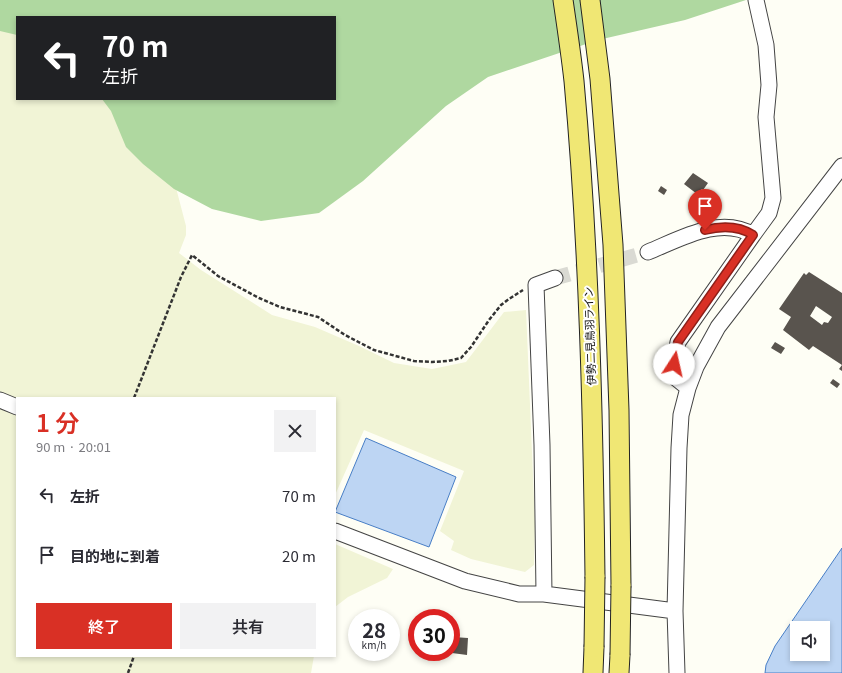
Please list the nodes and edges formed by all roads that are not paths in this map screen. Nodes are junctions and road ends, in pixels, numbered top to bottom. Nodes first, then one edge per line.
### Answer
1 (563, 0) edge
2 (590, 0) edge
3 (756, 0) edge
4 (842, 166) edge
5 (753, 235) junction
6 (648, 252) tunnel mouth
7 (555, 278) tunnel mouth
8 (688, 388) junction
9 (0, 400) edge
10 (16, 407) edge
11 (336, 531) edge
12 (544, 594) junction
13 (675, 611) junction
14 (620, 664) edge
15 (593, 673) edge
16 (677, 673) edge

1 - 15 main road, 伊勢二見鳥羽ライン, bridge
2 - 14 main road, bridge
3 - 5 street
4 - 8 street
5 - 6 street
5 - 8 street
7 - 12 street
8 - 13 street
9 - 10 street
11 - 12 street
12 - 13 street
13 - 16 street

